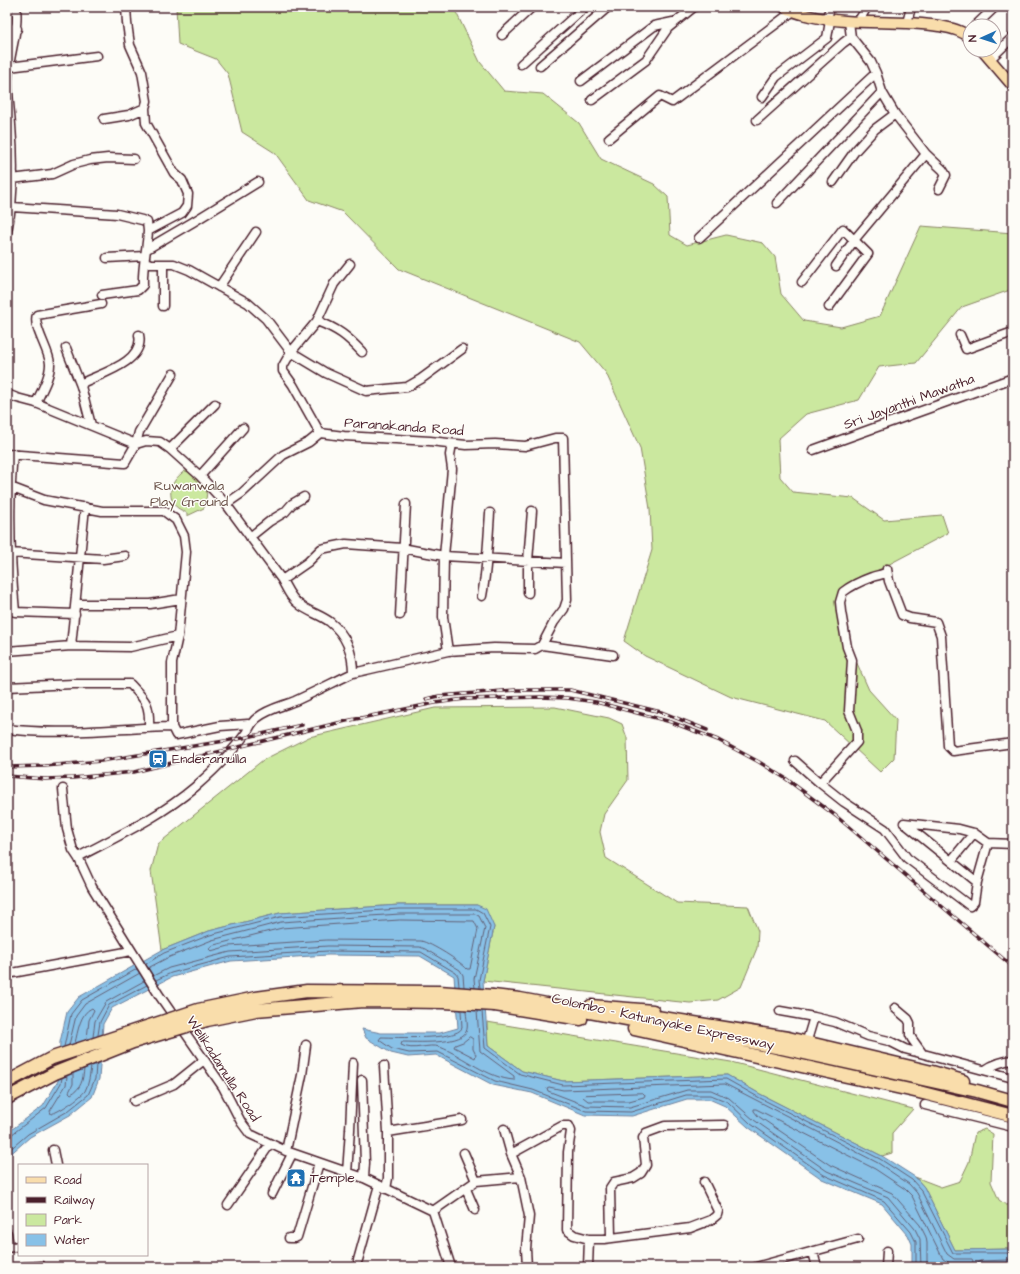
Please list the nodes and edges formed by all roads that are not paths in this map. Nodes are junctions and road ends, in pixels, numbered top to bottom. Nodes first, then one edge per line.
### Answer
1 (16, 7) edge
2 (126, 7) edge
3 (532, 7) edge
4 (584, 7) edge
5 (608, 7) edge
6 (694, 7) edge
7 (831, 7) edge
8 (867, 7) edge
9 (911, 7) edge
10 (995, 7) edge
11 (788, 9) edge
12 (983, 18) edge
13 (827, 20) junction
14 (676, 21) junction
15 (853, 22) junction
16 (907, 23) junction
17 (7, 28) edge
18 (17, 29) junction
19 (962, 32) edge
20 (502, 35) dead end
21 (851, 37) junction
22 (1013, 37) edge
23 (98, 56) dead end
24 (990, 59) joint
25 (521, 64) dead end
26 (540, 66) dead end
27 (9, 67) junction
28 (876, 73) junction
29 (580, 81) dead end
30 (1012, 81) edge
31 (882, 92) junction
32 (762, 97) dead end
33 (592, 100) dead end
34 (8, 104) edge
35 (145, 108) junction
36 (895, 114) junction
37 (104, 119) dead end
38 (757, 120) dead end
39 (609, 138) dead end
40 (9, 147) edge
41 (926, 154) junction
42 (134, 159) dead end
43 (12, 179) junction
44 (258, 182) dead end
45 (833, 182) dead end
46 (939, 189) dead end
47 (10, 190) edge
48 (777, 203) dead end
49 (12, 207) junction
50 (7, 232) edge
51 (148, 232) junction
52 (256, 232) dead end
53 (699, 238) dead end
54 (854, 239) junction
55 (146, 256) junction
56 (107, 258) dead end
57 (163, 264) junction
58 (350, 264) dead end
59 (836, 266) dead end
60 (802, 282) dead end
61 (219, 287) junction
62 (102, 295) dead end
63 (101, 304) dead end
64 (163, 306) dead end
65 (828, 307) dead end
66 (317, 321) junction
67 (1013, 332) edge
68 (138, 335) dead end
69 (960, 335) dead end
70 (66, 348) dead end
71 (462, 349) dead end
72 (291, 352) junction
73 (362, 352) dead end
74 (174, 374) dead end
75 (1013, 378) edge
76 (81, 386) junction
77 (7, 394) edge
78 (36, 403) junction
79 (215, 404) dead end
80 (91, 425) junction
81 (243, 428) dead end
82 (320, 433) junction
83 (136, 444) junction
84 (452, 444) junction
85 (170, 449) junction
86 (813, 450) dead end
87 (10, 454) edge
88 (200, 476) junction
89 (10, 487) junction
90 (304, 497) dead end
91 (226, 504) junction
92 (406, 504) dead end
93 (85, 507) junction
94 (532, 511) dead end
95 (490, 513) dead end
96 (250, 537) junction
97 (402, 548) junction
98 (10, 553) junction
99 (125, 556) dead end
100 (444, 556) junction
101 (80, 558) junction
102 (486, 558) junction
103 (528, 561) junction
104 (566, 563) junction
105 (282, 580) junction
106 (528, 593) dead end
107 (482, 596) dead end
108 (181, 599) junction
109 (76, 604) junction
110 (11, 612) edge
111 (75, 614) junction
112 (400, 616) dead end
113 (178, 636) junction
114 (542, 645) junction
115 (71, 646) junction
116 (7, 651) edge
117 (448, 651) junction
118 (613, 655) dead end
119 (353, 673) junction
120 (7, 687) edge
121 (250, 724) junction
122 (172, 727) junction
123 (7, 728) edge
124 (149, 728) junction
125 (1013, 743) edge
126 (795, 761) dead end
127 (820, 782) junction
128 (63, 789) dead end
129 (974, 833) junction
130 (988, 843) junction
131 (1013, 844) edge
132 (79, 859) junction
133 (951, 860) junction
134 (977, 882) junction
135 (131, 950) junction
136 (7, 974) edge
137 (520, 999) junction
138 (494, 1001) junction
139 (550, 1002) junction
140 (586, 1005) junction
141 (895, 1008) dead end
142 (780, 1011) dead end
143 (814, 1017) junction
144 (808, 1037) junction
145 (306, 1045) dead end
146 (922, 1053) junction
147 (204, 1060) junction
148 (1013, 1060) edge
149 (353, 1063) dead end
150 (384, 1066) dead end
151 (985, 1070) junction
152 (1013, 1078) edge
153 (362, 1080) dead end
154 (7, 1082) edge
155 (982, 1086) junction
156 (1013, 1097) edge
157 (7, 1098) edge
158 (1013, 1100) edge
159 (134, 1101) dead end
160 (925, 1105) dead end
161 (1013, 1116) edge
162 (462, 1120) dead end
163 (724, 1125) dead end
164 (1013, 1127) edge
165 (504, 1129) dead end
166 (388, 1132) junction
167 (270, 1144) junction
168 (53, 1150) dead end
169 (289, 1152) junction
170 (464, 1153) dead end
171 (511, 1154) junction
172 (319, 1163) junction
173 (56, 1164) edge
174 (347, 1173) junction
175 (521, 1177) junction
176 (364, 1178) junction
177 (476, 1181) junction
178 (704, 1182) dead end
179 (382, 1187) junction
180 (466, 1189) junction
181 (272, 1194) dead end
182 (228, 1206) dead end
183 (475, 1210) dead end
184 (433, 1211) junction
185 (7, 1233) edge
186 (611, 1237) junction
187 (289, 1238) dead end
188 (589, 1239) junction
189 (858, 1239) dead end
190 (18, 1246) edge
191 (8, 1248) edge
192 (887, 1250) dead end
193 (813, 1252) junction
194 (358, 1260) dead end
195 (24, 1267) edge
196 (41, 1267) edge
197 (451, 1267) edge
198 (527, 1267) edge
199 (588, 1267) edge
200 (756, 1267) edge
201 (817, 1267) edge
202 (886, 1267) edge

1 - 18 street
2 - 35 street
3 - 20 street
4 - 25 street
5 - 26 street
6 - 14 street
7 - 13 street
8 - 15 street
9 - 16 street
10 - 12 street
11 - 13 main road
11 - 39 street
13 - 15 main road
13 - 32 street
14 - 29 street
14 - 33 street
15 - 16 main road
15 - 21 street
16 - 19 main road
17 - 18 street
18 - 27 street
21 - 28 street
21 - 38 street
22 - 24 street
23 - 27 street
24 - 30 main road
27 - 34 street
28 - 31 street
28 - 53 street
31 - 36 street
31 - 48 street
34 - 40 street
35 - 37 street
35 - 51 street
36 - 41 street
36 - 45 street
40 - 43 street
41 - 46 street
41 - 54 street
42 - 43 street
43 - 47 street
44 - 55 street
47 - 49 street
49 - 50 street
49 - 51 street
51 - 55 street
52 - 61 street
54 - 59 street
54 - 60 street
54 - 65 street
55 - 56 street
55 - 57 street
55 - 62 street
57 - 61 street
57 - 64 street
58 - 66 street
61 - 72 street
63 - 78 street
66 - 72 street
66 - 73 street
67 - 69 street
68 - 76 street
70 - 76 street
71 - 72 street
72 - 82 street
74 - 83 street
75 - 86 street, Sri Jayanthi Mawatha
76 - 80 street
77 - 78 street
78 - 80 street
79 - 85 street
80 - 83 street
81 - 88 street
82 - 84 street, Paranakanda Road
82 - 91 street
83 - 85 street
83 - 87 street
84 - 100 street
84 - 104 street, Paranakanda Road
85 - 88 street
87 - 89 street
88 - 91 street
89 - 93 street
89 - 98 street
90 - 96 street
91 - 96 street
92 - 97 street
93 - 101 street
93 - 108 street
94 - 103 street
95 - 102 street
96 - 105 street
97 - 100 street
97 - 105 street
97 - 112 street
98 - 101 street
98 - 110 street
99 - 101 street
100 - 102 street
100 - 117 street
101 - 109 street
102 - 103 street
102 - 107 street
103 - 104 street
103 - 106 street
104 - 114 street
105 - 119 street
108 - 109 street
108 - 113 street
109 - 111 street
110 - 111 street
111 - 115 street
113 - 115 street
113 - 122 street
114 - 117 street
114 - 118 street
115 - 116 street
117 - 119 street
119 - 121 street
120 - 124 street
121 - 122 street
121 - 132 street
122 - 124 street
123 - 124 street
125 - 127 street
126 - 127 street
127 - 134 street
128 - 132 street, Welikadamulla Road
129 - 130 street
129 - 133 street
129 - 133 street
130 - 131 street
130 - 134 street
132 - 135 street, Welikadamulla Road
133 - 134 street
135 - 136 street
135 - 147 street, Welikadamulla Road
137 - 138 highway, Colombo - Katunayake Expressway
137 - 139 highway
137 - 158 highway, Colombo - Katunayake Expressway
138 - 154 highway, Colombo - Katunayake Expressway, bridge
138 - 157 highway, Colombo - Katunayake Expressway, bridge
138 - 161 highway, Colombo - Katunayake Expressway
139 - 140 highway
139 - 158 highway
140 - 144 highway
140 - 155 highway
141 - 146 street
142 - 143 street
143 - 144 street
143 - 146 street
144 - 155 highway
145 - 169 street
146 - 151 street
147 - 159 street
147 - 167 street, Welikadamulla Road
148 - 151 street
149 - 174 street
150 - 166 street
151 - 152 street
153 - 176 street
155 - 156 highway
160 - 164 street
162 - 166 street
163 - 186 street
165 - 171 street
166 - 179 street
167 - 169 street, Welikadamulla Road
167 - 182 street
168 - 173 street
169 - 172 street, Welikadamulla Road
169 - 181 street
170 - 177 street
171 - 175 street
171 - 188 street
172 - 174 street, Welikadamulla Road
172 - 187 street
174 - 176 street, Welikadamulla Road
175 - 177 street
175 - 198 street
176 - 179 street, Welikadamulla Road
177 - 180 street
178 - 186 street
179 - 184 street, Welikadamulla Road
179 - 194 street
180 - 183 street
180 - 184 street
184 - 197 street
185 - 191 street
186 - 188 street
188 - 199 street
189 - 193 street
190 - 191 street
192 - 202 street
193 - 200 street
193 - 201 street
195 - 196 street

